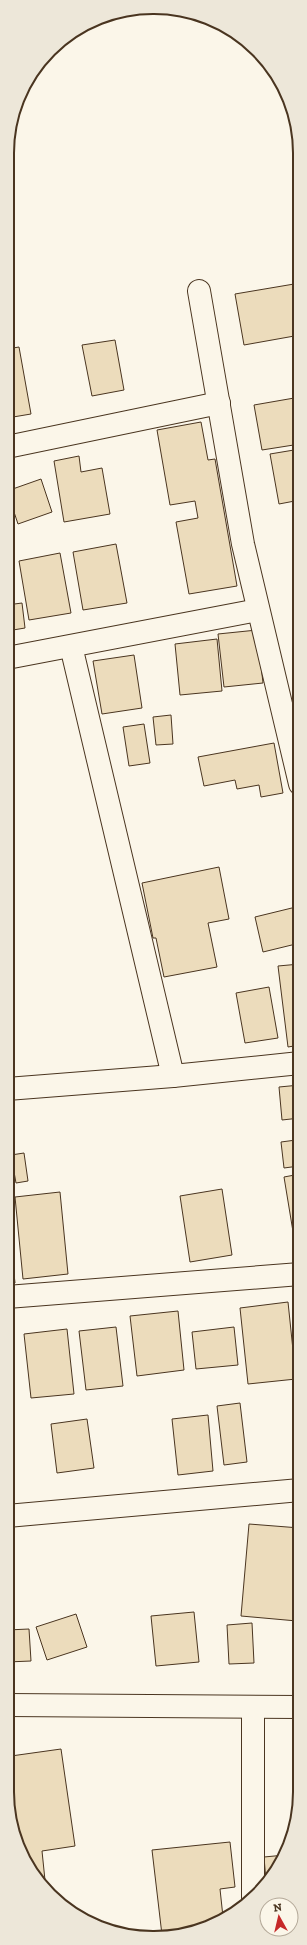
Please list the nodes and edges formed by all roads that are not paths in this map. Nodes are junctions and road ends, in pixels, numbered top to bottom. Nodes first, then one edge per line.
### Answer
1 (200, 291) dead end
2 (219, 403) junction
3 (14, 446) edge
4 (258, 610) junction
5 (71, 646) junction
6 (14, 657) edge
7 (293, 755) edge
8 (293, 1064) edge
9 (173, 1076) junction
10 (14, 1088) edge
11 (293, 1275) edge
12 (14, 1296) edge
13 (293, 1491) edge
14 (14, 1515) edge
15 (14, 1705) edge
16 (253, 1707) junction
17 (293, 1707) edge
18 (253, 1889) edge

1 - 2 street
2 - 3 street
2 - 4 street
4 - 5 street
4 - 7 street
5 - 6 street
5 - 9 street
8 - 9 street
9 - 10 street
11 - 12 street
13 - 14 street
15 - 16 street
16 - 17 street
16 - 18 street

